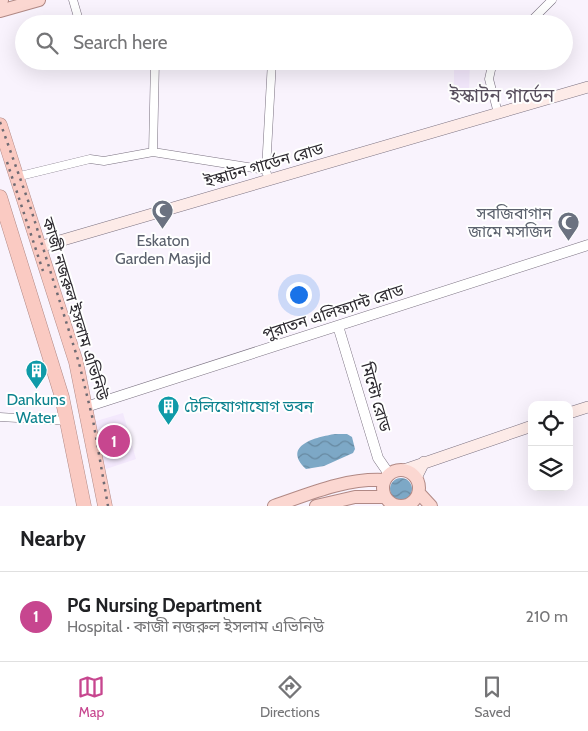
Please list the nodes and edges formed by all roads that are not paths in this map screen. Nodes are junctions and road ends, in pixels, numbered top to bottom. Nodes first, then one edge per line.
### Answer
1 (39, 0) edge
2 (73, 0) edge
3 (552, 0) edge
4 (23, 5) junction
5 (0, 10) edge
6 (0, 15) edge
7 (77, 15) edge
8 (537, 15) edge
9 (155, 70) edge
10 (272, 70) edge
11 (491, 70) edge
12 (588, 87) edge
13 (498, 113) junction
14 (0, 125) edge
15 (152, 152) junction
16 (268, 175) junction
17 (16, 177) junction
18 (0, 197) edge
19 (588, 245) edge
20 (39, 248) junction
21 (338, 326) junction
22 (86, 407) junction
23 (588, 407) edge
24 (573, 412) edge
25 (0, 417) edge
26 (68, 421) junction
27 (528, 427) edge
28 (380, 461) junction
29 (424, 462) junction
30 (404, 470) junction
31 (386, 477) junction
32 (416, 478) junction
33 (365, 479) junction
34 (419, 493) junction
35 (385, 497) junction
36 (84, 506) edge
37 (105, 506) edge
38 (274, 506) edge
39 (316, 506) edge
40 (431, 506) edge

1 - 4 main road
2 - 7 street
3 - 8 street
4 - 5 main road
4 - 6 main road
9 - 15 street
10 - 16 street
11 - 13 street
12 - 13 main road, ইস্কাটন গার্ডেন রোড
13 - 16 main road, ইস্কাটন গার্ডেন রোড
14 - 17 highway, কাজী নজরুল ইসলাম এভিনিউ
15 - 16 street
15 - 17 street
16 - 20 main road, ইস্কাটন গার্ডেন রোড
17 - 20 highway, কাজী নজরুল ইসলাম এভিনিউ
18 - 26 highway
19 - 21 street, পুরাতন এলিফ্যান্ট রোড
20 - 22 highway, কাজী নজরুল ইসলাম এভিনিউ
21 - 22 street, পুরাতন এলিফ্যান্ট রোড
21 - 28 street, মিন্টো রোড
22 - 37 highway, কাজী নজরুল ইসলাম এভিনিউ
23 - 24 main road
25 - 26 street
26 - 36 highway
27 - 29 main road
28 - 31 street, মিন্টো রোড
28 - 33 street
29 - 30 main road
29 - 32 main road
30 - 31 main road
30 - 32 main road
31 - 33 main road
31 - 35 main road
32 - 34 main road
33 - 38 main road
34 - 35 main road
34 - 40 main road
35 - 39 main road

